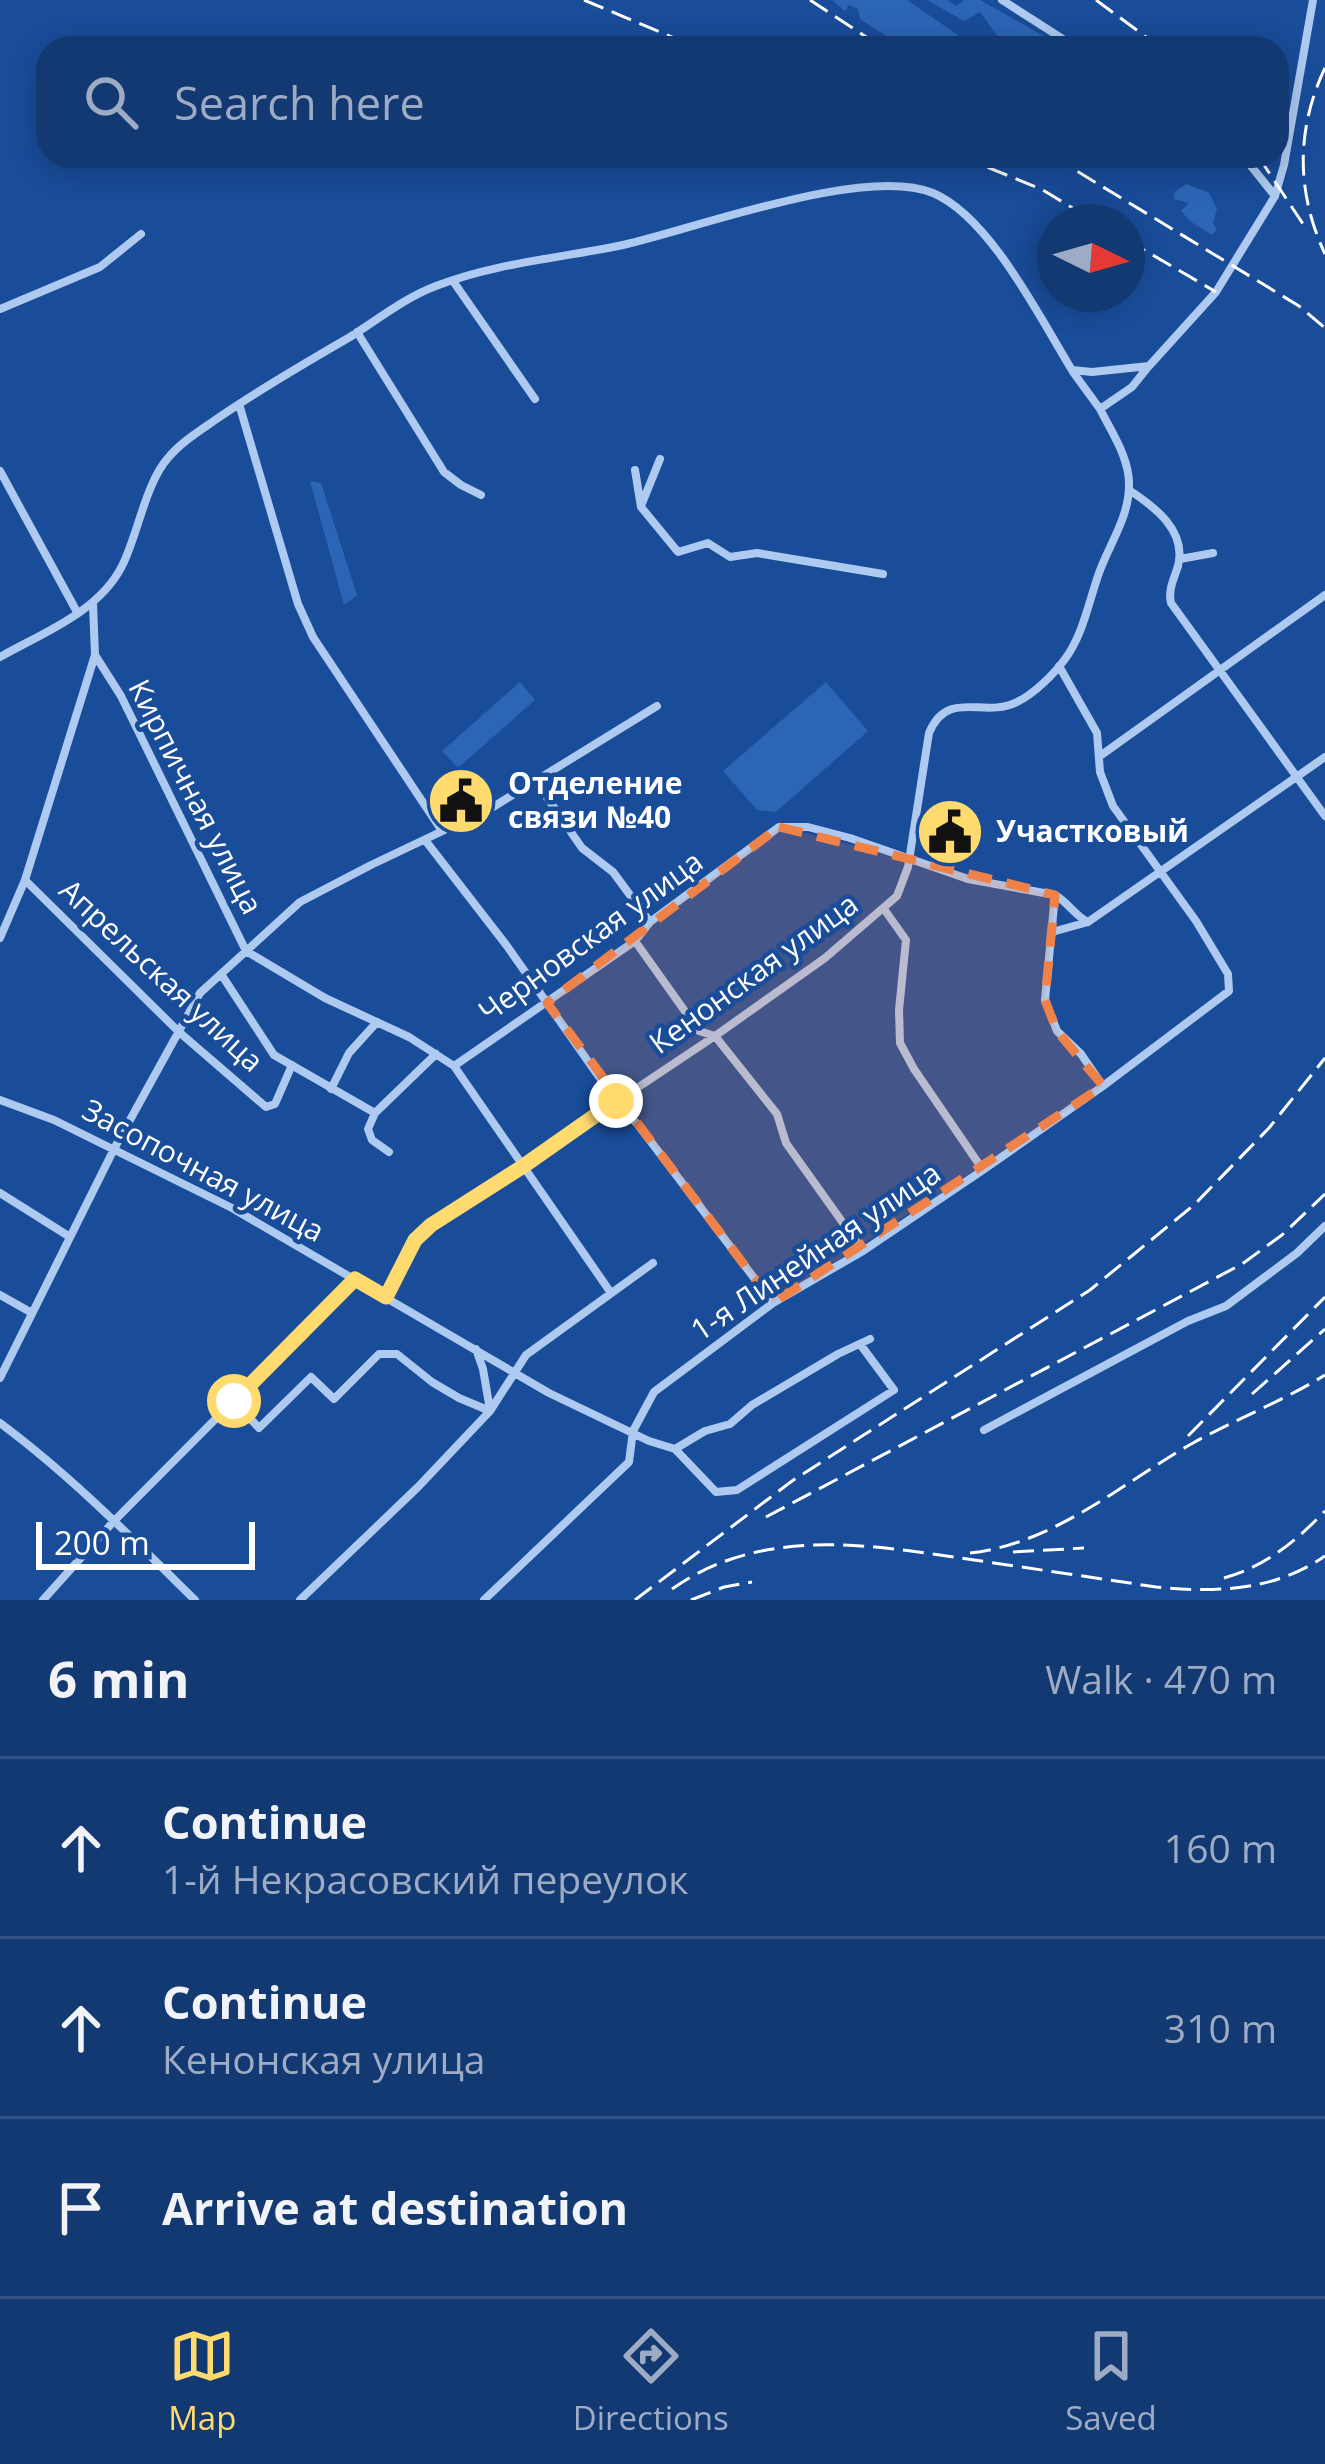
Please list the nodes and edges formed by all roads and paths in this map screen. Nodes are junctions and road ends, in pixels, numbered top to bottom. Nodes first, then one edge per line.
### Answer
1 (1003, 0) edge
2 (1313, 0) edge
3 (1058, 36) edge
4 (1289, 137) edge
5 (1253, 168) edge
6 (1283, 168) edge
7 (1276, 196) junction
8 (141, 235) dead end
9 (454, 281) junction
10 (0, 309) edge
11 (357, 332) junction
12 (1149, 366) junction
13 (1072, 370) junction
14 (535, 399) dead end
15 (239, 404) junction
16 (1100, 410) junction
17 (660, 459) dead end
18 (635, 470) dead end
19 (1, 473) edge
20 (1130, 490) junction
21 (481, 495) dead end
22 (640, 507) junction
23 (1213, 553) dead end
24 (1180, 559) junction
25 (883, 574) dead end
26 (1325, 595) edge
27 (93, 604) junction
28 (78, 612) junction
29 (95, 656) junction
30 (0, 657) edge
31 (1059, 666) junction
32 (1219, 670) junction
33 (657, 706) dead end
34 (1099, 757) junction
35 (1325, 757) edge
36 (1297, 776) junction
37 (537, 782) junction
38 (1325, 816) edge
39 (442, 831) junction
40 (424, 840) junction
41 (909, 860) junction
42 (1160, 873) junction
43 (25, 880) junction
44 (1055, 895) junction
45 (884, 909) junction
46 (650, 922) junction
47 (1088, 922) junction
48 (1052, 932) junction
49 (0, 938) edge
50 (635, 940) junction
51 (246, 951) junction
52 (221, 974) junction
53 (547, 1004) junction
54 (377, 1022) junction
55 (179, 1032) junction
56 (715, 1036) junction
57 (436, 1054) junction
58 (292, 1065) junction
59 (454, 1066) junction
60 (1103, 1086) junction
61 (332, 1089) junction
62 (0, 1100) edge
63 (616, 1101) junction
64 (375, 1113) junction
65 (114, 1149) junction
66 (388, 1152) dead end
67 (522, 1167) junction
68 (983, 1170) junction
69 (0, 1193) edge
70 (1325, 1226) edge
71 (70, 1237) junction
72 (862, 1251) junction
73 (653, 1263) dead end
74 (355, 1279) junction
75 (611, 1293) junction
76 (0, 1295) edge
77 (386, 1297) junction
78 (773, 1303) junction
79 (32, 1313) junction
80 (870, 1339) dead end
81 (860, 1344) junction
82 (476, 1349) junction
83 (515, 1371) junction
84 (0, 1378) edge
85 (234, 1401) junction
86 (490, 1412) junction
87 (0, 1423) edge
88 (984, 1430) dead end
89 (633, 1431) junction
90 (675, 1449) junction
91 (114, 1521) junction
92 (43, 1600) edge
93 (195, 1600) edge
94 (300, 1600) edge
95 (484, 1600) edge

1 - 3 street
2 - 4 street
5 - 7 street
6 - 7 street
7 - 12 street
8 - 10 street
9 - 11 street
9 - 13 street
9 - 14 street
11 - 15 street
11 - 21 street
12 - 13 street
12 - 16 street
13 - 16 street
15 - 27 street
15 - 39 street
16 - 20 street
17 - 22 street
18 - 22 street
19 - 28 street
20 - 24 street
20 - 31 street
22 - 25 street
23 - 24 street
24 - 32 street
26 - 32 street
27 - 28 street
27 - 29 street
28 - 30 street
29 - 43 street
29 - 51 street, Кирпичная улица
31 - 34 street
31 - 41 street, Кенонская улица
32 - 34 street
32 - 36 street
33 - 37 street
34 - 42 street
35 - 36 street
36 - 38 street
36 - 42 street
37 - 39 street
37 - 46 street
39 - 40 street
40 - 51 street
40 - 53 street
41 - 44 street, Черновская улица
41 - 45 street, Кенонская улица
41 - 46 street, Черновская улица
42 - 47 street
42 - 60 street, 1-я Линейная улица
43 - 49 street
43 - 55 street, Апрельская улица
44 - 47 street
44 - 48 street
45 - 56 street, Кенонская улица
45 - 68 street
46 - 50 street, Черновская улица
47 - 48 street
48 - 60 street
50 - 53 street, Черновская улица
50 - 56 street
51 - 52 street
51 - 54 street, Кирпичная улица
52 - 55 street
52 - 58 street
53 - 59 street, Черновская улица
53 - 63 street
54 - 57 street, Кирпичная улица
54 - 61 street
55 - 58 street, Апрельская улица
55 - 65 street
56 - 63 street, Кенонская улица
56 - 72 street
57 - 59 street, Кирпичная улица
57 - 64 street
58 - 61 street
59 - 67 street, Кирпичная улица
60 - 68 street, 1-я Линейная улица
61 - 64 street
62 - 65 street, Засопочная улица
63 - 67 street, Кенонская улица
63 - 78 street
64 - 66 street
65 - 71 street
65 - 74 street, Засопочная улица
67 - 75 street, Кирпичная улица
67 - 77 street, Кенонская улица
68 - 72 street, 1-я Линейная улица
69 - 71 street
70 - 88 street
71 - 79 street
72 - 78 street, 1-я Линейная улица
73 - 75 street
74 - 77 street, Засопочная улица
74 - 85 street
75 - 83 street
76 - 79 street
77 - 82 street, Засопочная улица
78 - 89 street, 1-я Линейная улица
79 - 84 street
80 - 81 street
81 - 90 street
81 - 90 street
82 - 83 street, Засопочная улица
82 - 86 street
83 - 86 street
83 - 89 street, Засопочная улица
85 - 86 street
85 - 91 street
86 - 94 street
87 - 91 street
89 - 90 street, Засопочная улица
89 - 95 street, 1-я Линейная улица
91 - 92 street
91 - 93 street

